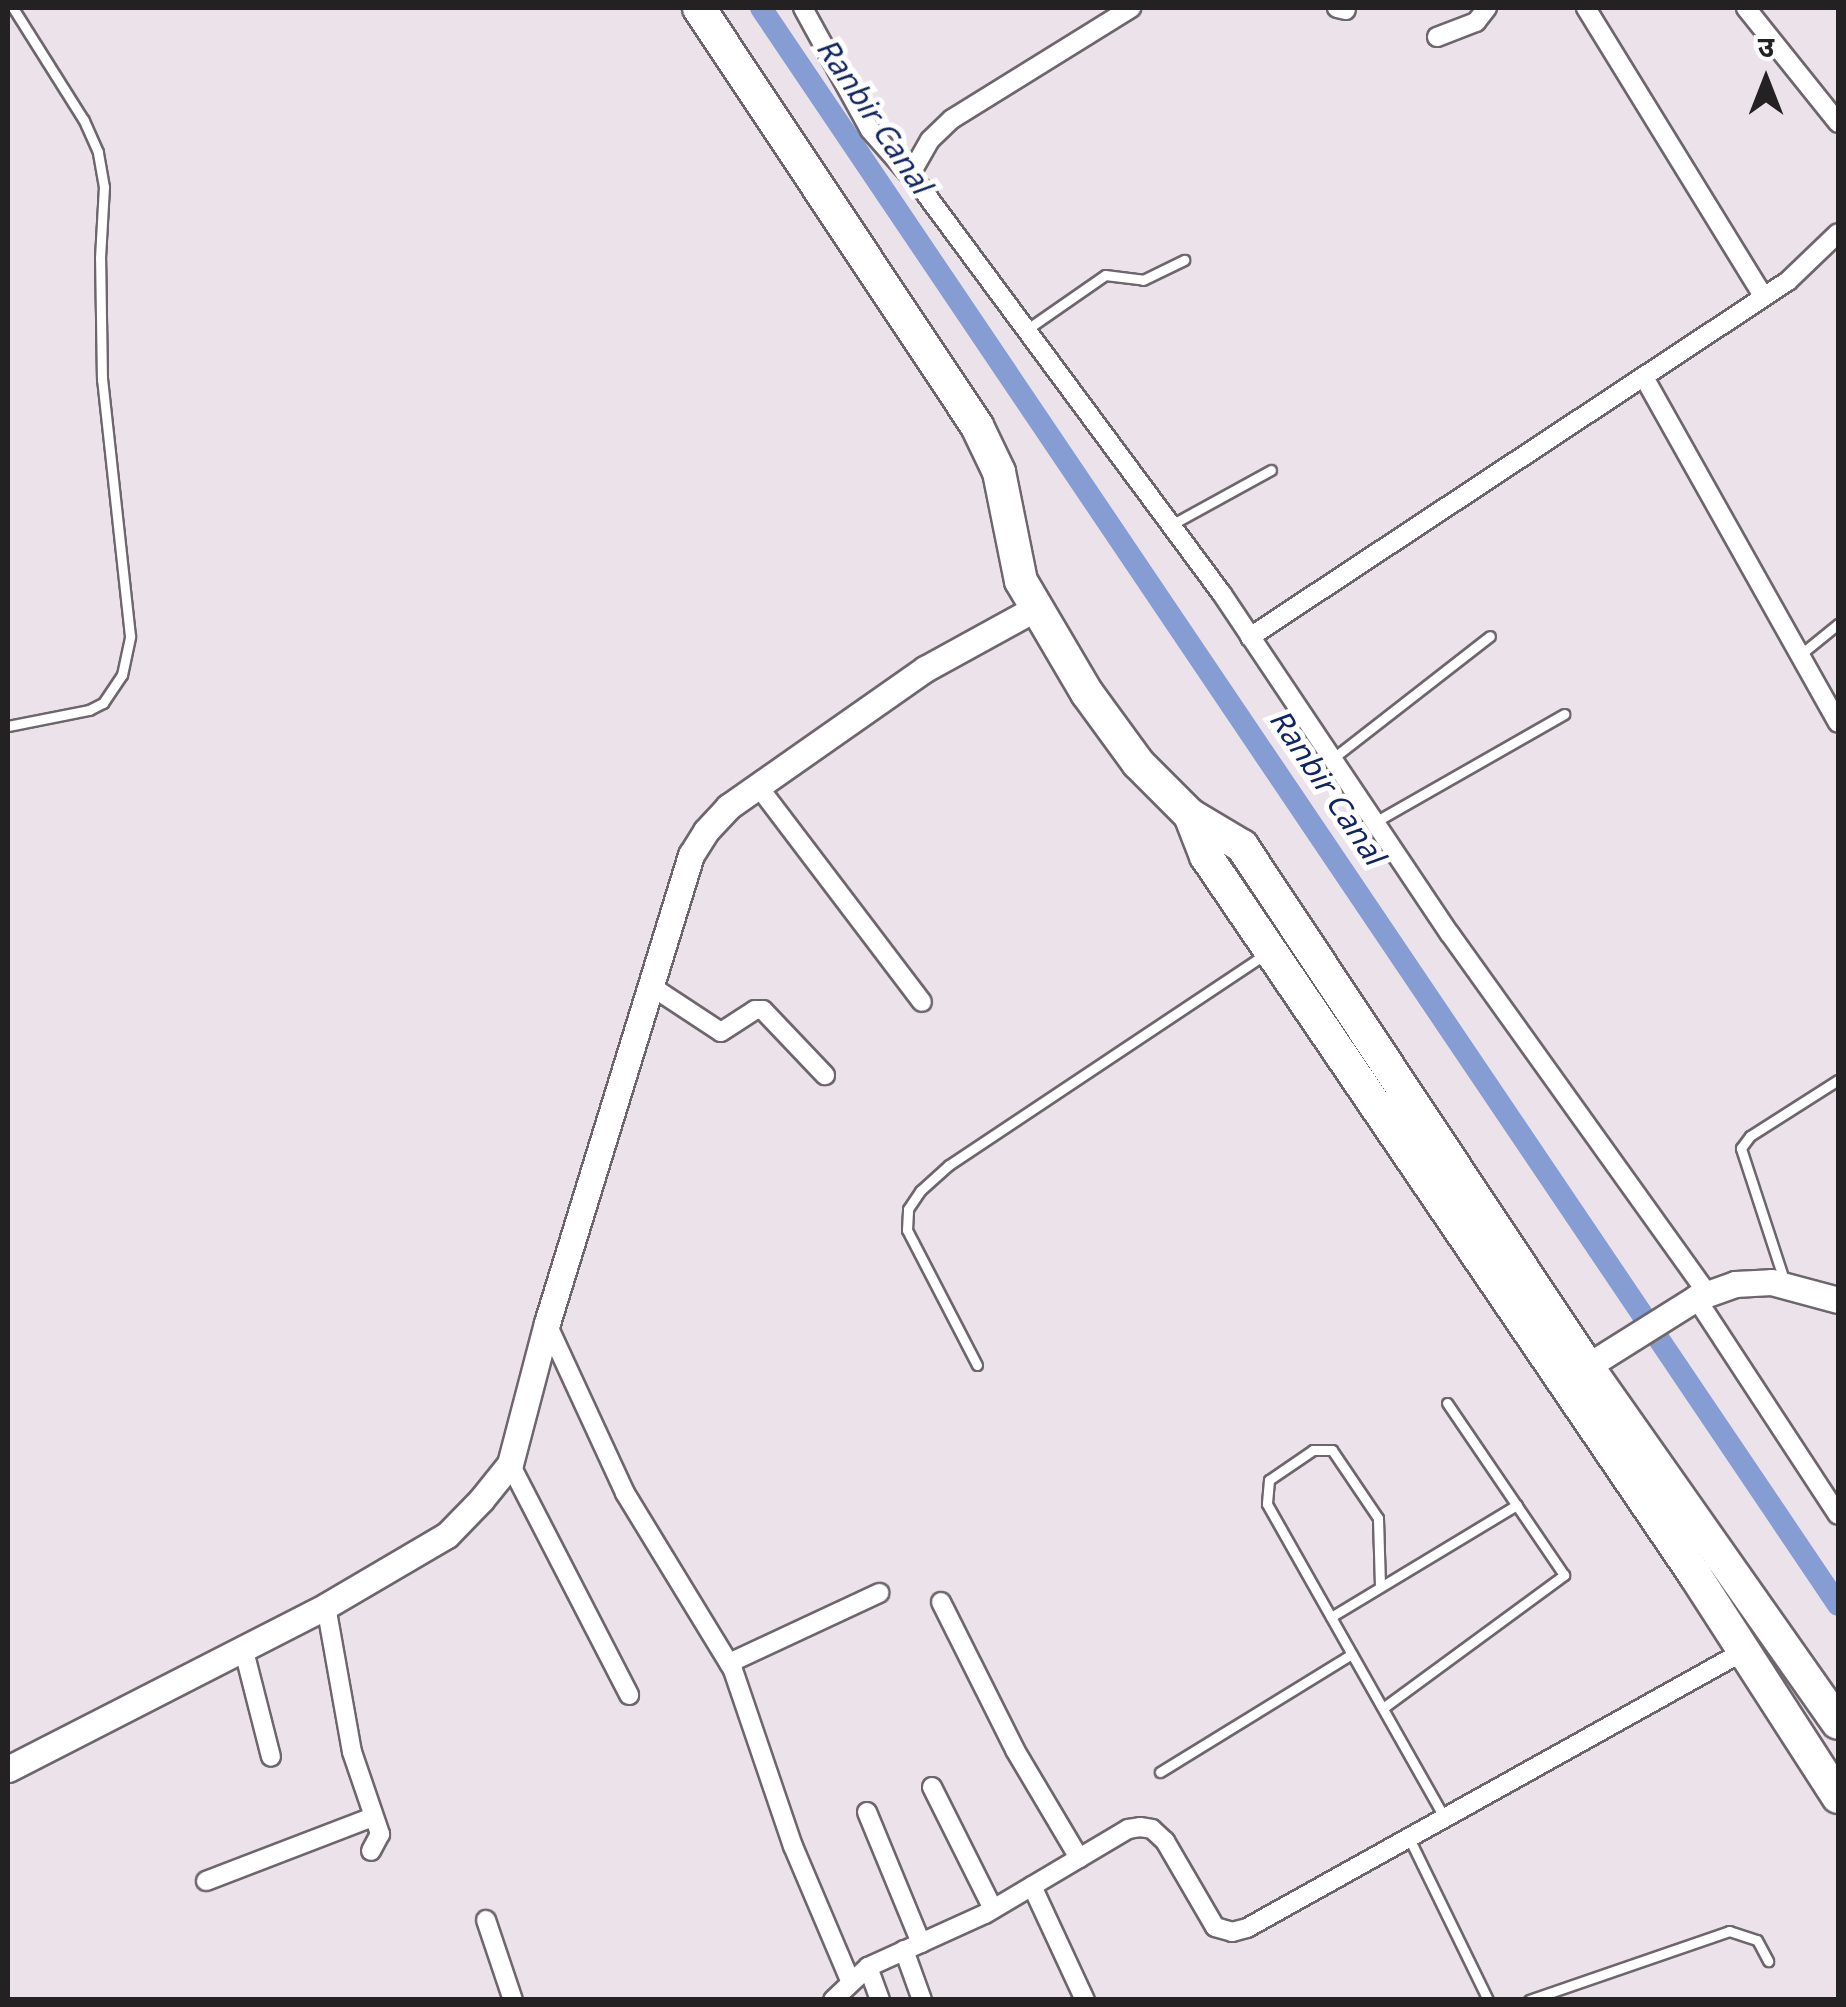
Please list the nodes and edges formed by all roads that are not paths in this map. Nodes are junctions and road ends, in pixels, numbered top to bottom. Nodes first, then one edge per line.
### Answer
1 (13, 8) edge
2 (698, 8) edge
3 (804, 8) edge
4 (1131, 8) edge
5 (1488, 8) edge
6 (1586, 8) edge
7 (1746, 8) edge
8 (1437, 37) dead end
9 (1838, 123) edge
10 (910, 175) junction
11 (1838, 233) edge
12 (1184, 260) dead end
13 (1764, 297) junction
14 (1026, 330) junction
15 (1645, 378) junction
16 (1271, 470) dead end
17 (1171, 525) junction
18 (1034, 608) junction
19 (1838, 624) edge
20 (1490, 636) dead end
21 (1250, 637) junction
22 (1798, 656) junction
23 (1564, 714) dead end
24 (1838, 723) edge
25 (8, 726) edge
26 (1332, 758) junction
27 (758, 786) junction
28 (1190, 814) junction
29 (1375, 822) junction
30 (1270, 951) junction
31 (654, 988) junction
32 (922, 1002) dead end
33 (825, 1075) dead end
34 (1838, 1080) edge
35 (1786, 1285) junction
36 (1702, 1296) junction
37 (1838, 1300) edge
38 (547, 1324) junction
39 (978, 1364) dead end
40 (1574, 1375) junction
41 (1447, 1403) dead end
42 (510, 1464) junction
43 (1518, 1505) junction
44 (1838, 1515) edge
45 (1380, 1586) junction
46 (880, 1593) dead end
47 (941, 1602) dead end
48 (326, 1606) junction
49 (1331, 1618) junction
50 (244, 1651) junction
51 (1744, 1651) junction
52 (1352, 1654) junction
53 (729, 1663) junction
54 (629, 1695) dead end
55 (1382, 1708) junction
56 (1838, 1723) edge
57 (270, 1757) dead end
58 (8, 1769) edge
59 (1160, 1772) dead end
60 (932, 1787) dead end
61 (1838, 1797) edge
62 (867, 1812) dead end
63 (373, 1817) junction
64 (1446, 1820) junction
65 (1410, 1840) junction
66 (371, 1852) dead end
67 (1079, 1858) junction
68 (206, 1881) dead end
69 (1032, 1886) junction
70 (993, 1910) junction
71 (486, 1920) dead end
72 (913, 1947) junction
73 (1768, 1961) dead end
74 (868, 1967) junction
75 (850, 1980) junction
76 (513, 2000) edge
77 (833, 2000) edge
78 (880, 2000) edge
79 (922, 2000) edge
80 (1085, 2000) edge
81 (1488, 2000) edge
82 (1529, 2000) edge

1 - 25 lane
2 - 18 highway
3 - 10 street
4 - 10 street
5 - 8 street
6 - 13 street
7 - 9 street
10 - 14 street
11 - 13 street
12 - 14 lane
13 - 15 street
14 - 17 street
15 - 21 street
15 - 22 street
16 - 17 lane
17 - 21 street
18 - 27 street
18 - 28 highway
19 - 22 lane
20 - 26 lane
21 - 26 street
22 - 24 street
23 - 29 lane
26 - 29 street
27 - 31 street
27 - 32 street
28 - 30 highway
28 - 40 highway
29 - 36 street
30 - 39 lane
30 - 40 highway
31 - 33 street
31 - 38 street
34 - 35 lane
35 - 36 street
35 - 37 street
36 - 40 street
36 - 44 street
38 - 42 street
38 - 53 street
40 - 51 highway
40 - 56 highway
41 - 43 lane
42 - 48 street
42 - 54 street
43 - 45 lane
43 - 55 lane
45 - 49 lane
45 - 49 lane
46 - 53 street
47 - 67 street
48 - 50 street
48 - 63 street
49 - 52 lane
50 - 57 street
50 - 58 street
51 - 61 highway
51 - 64 street
52 - 55 lane
52 - 59 lane
53 - 75 street
55 - 64 lane
60 - 70 street
62 - 72 street
63 - 66 street
63 - 68 street
64 - 65 street
65 - 67 street
65 - 81 lane
67 - 69 street
69 - 70 street
69 - 80 street
70 - 72 street
71 - 76 street
72 - 74 street
72 - 79 street
73 - 82 lane
74 - 75 street
74 - 78 street
75 - 77 street

